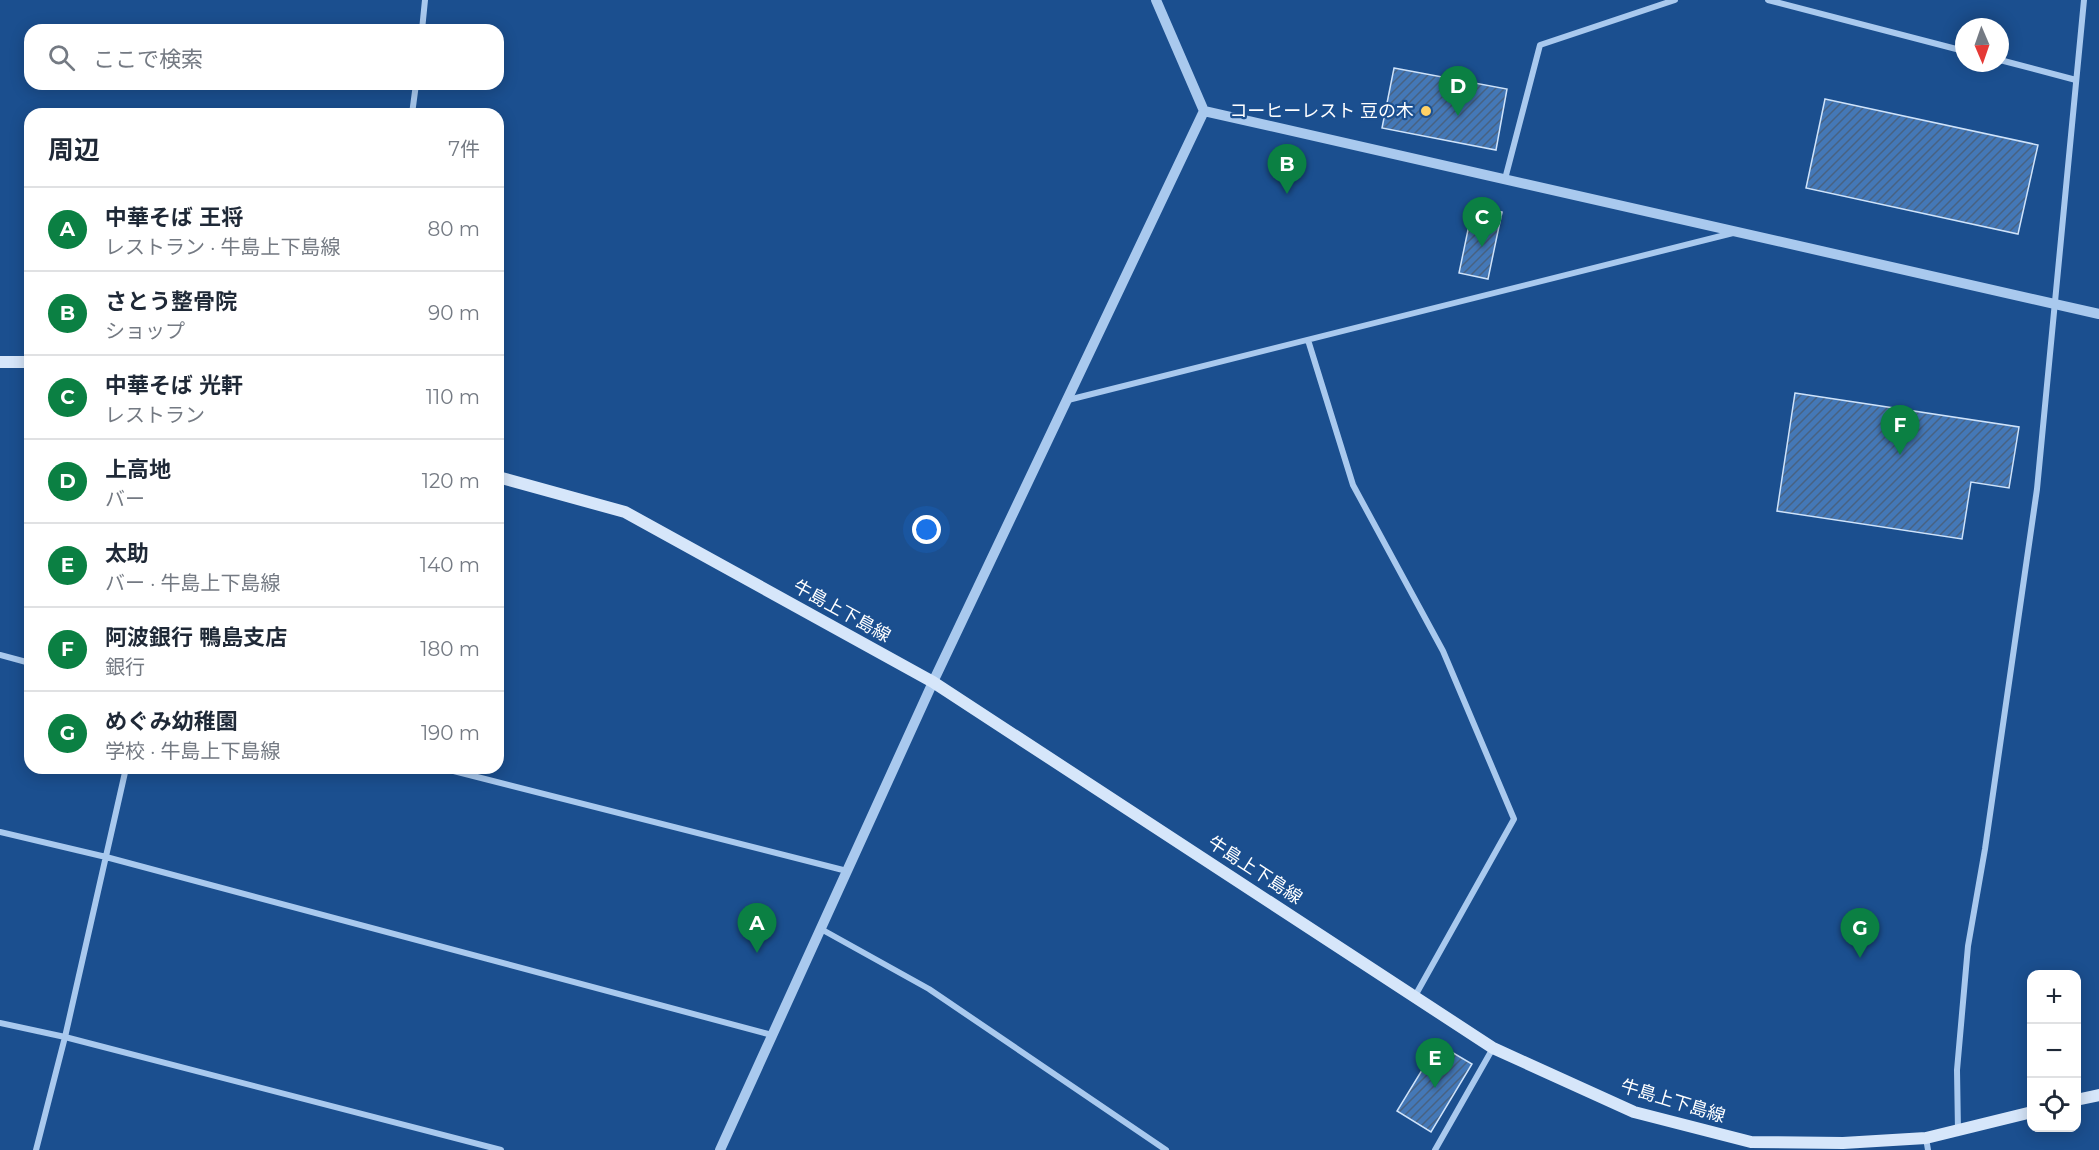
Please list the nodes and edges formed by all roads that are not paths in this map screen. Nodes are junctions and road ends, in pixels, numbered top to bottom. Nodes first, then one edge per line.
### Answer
1 (425, 0) edge
2 (1156, 0) edge
3 (1675, 0) edge
4 (1768, 0) edge
5 (2084, 0) edge
6 (423, 24) edge
7 (1955, 49) edge
8 (2009, 62) edge
9 (2076, 80) junction
10 (415, 90) edge
11 (413, 108) edge
12 (1204, 111) junction
13 (1505, 179) junction
14 (1739, 232) junction
15 (2054, 302) junction
16 (2099, 314) edge
17 (1308, 340) junction
18 (0, 362) edge
19 (24, 362) edge
20 (1066, 401) junction
21 (504, 479) edge
22 (0, 655) edge
23 (24, 661) edge
24 (933, 682) junction
25 (125, 774) edge
26 (466, 774) edge
27 (0, 832) edge
28 (106, 856) junction
29 (847, 871) junction
30 (820, 929) junction
31 (1414, 996) junction
32 (0, 1023) edge
33 (772, 1035) junction
34 (65, 1037) junction
35 (1493, 1048) junction
36 (2099, 1095) edge
37 (2081, 1099) edge
38 (2027, 1113) edge
39 (1958, 1131) junction
40 (1927, 1144) edge
41 (1750, 1146) edge
42 (36, 1150) edge
43 (501, 1150) edge
44 (720, 1150) edge
45 (1166, 1150) edge
46 (1435, 1150) edge

1 - 6 street
2 - 12 street
3 - 13 street
4 - 7 street
5 - 9 street
8 - 9 street
9 - 15 street
10 - 11 street
12 - 13 street
12 - 20 street
13 - 14 street
14 - 15 street
14 - 17 street
15 - 16 street
15 - 39 street
17 - 20 street
17 - 31 street
18 - 19 main road
20 - 24 street
21 - 24 main road, 牛島上下島線
22 - 23 street
24 - 29 street
24 - 31 main road, 牛島上下島線
25 - 28 street
26 - 29 street
27 - 28 street
28 - 33 street
28 - 34 street
29 - 30 street
30 - 33 street
30 - 45 street
31 - 35 main road, 牛島上下島線
32 - 34 street
33 - 44 street
34 - 42 street
34 - 43 street
35 - 41 main road, 牛島上下島線
35 - 46 street
36 - 37 main road
38 - 39 main road, 牛島上下島線
39 - 40 main road, 牛島上下島線
40 - 41 main road, 牛島上下島線

